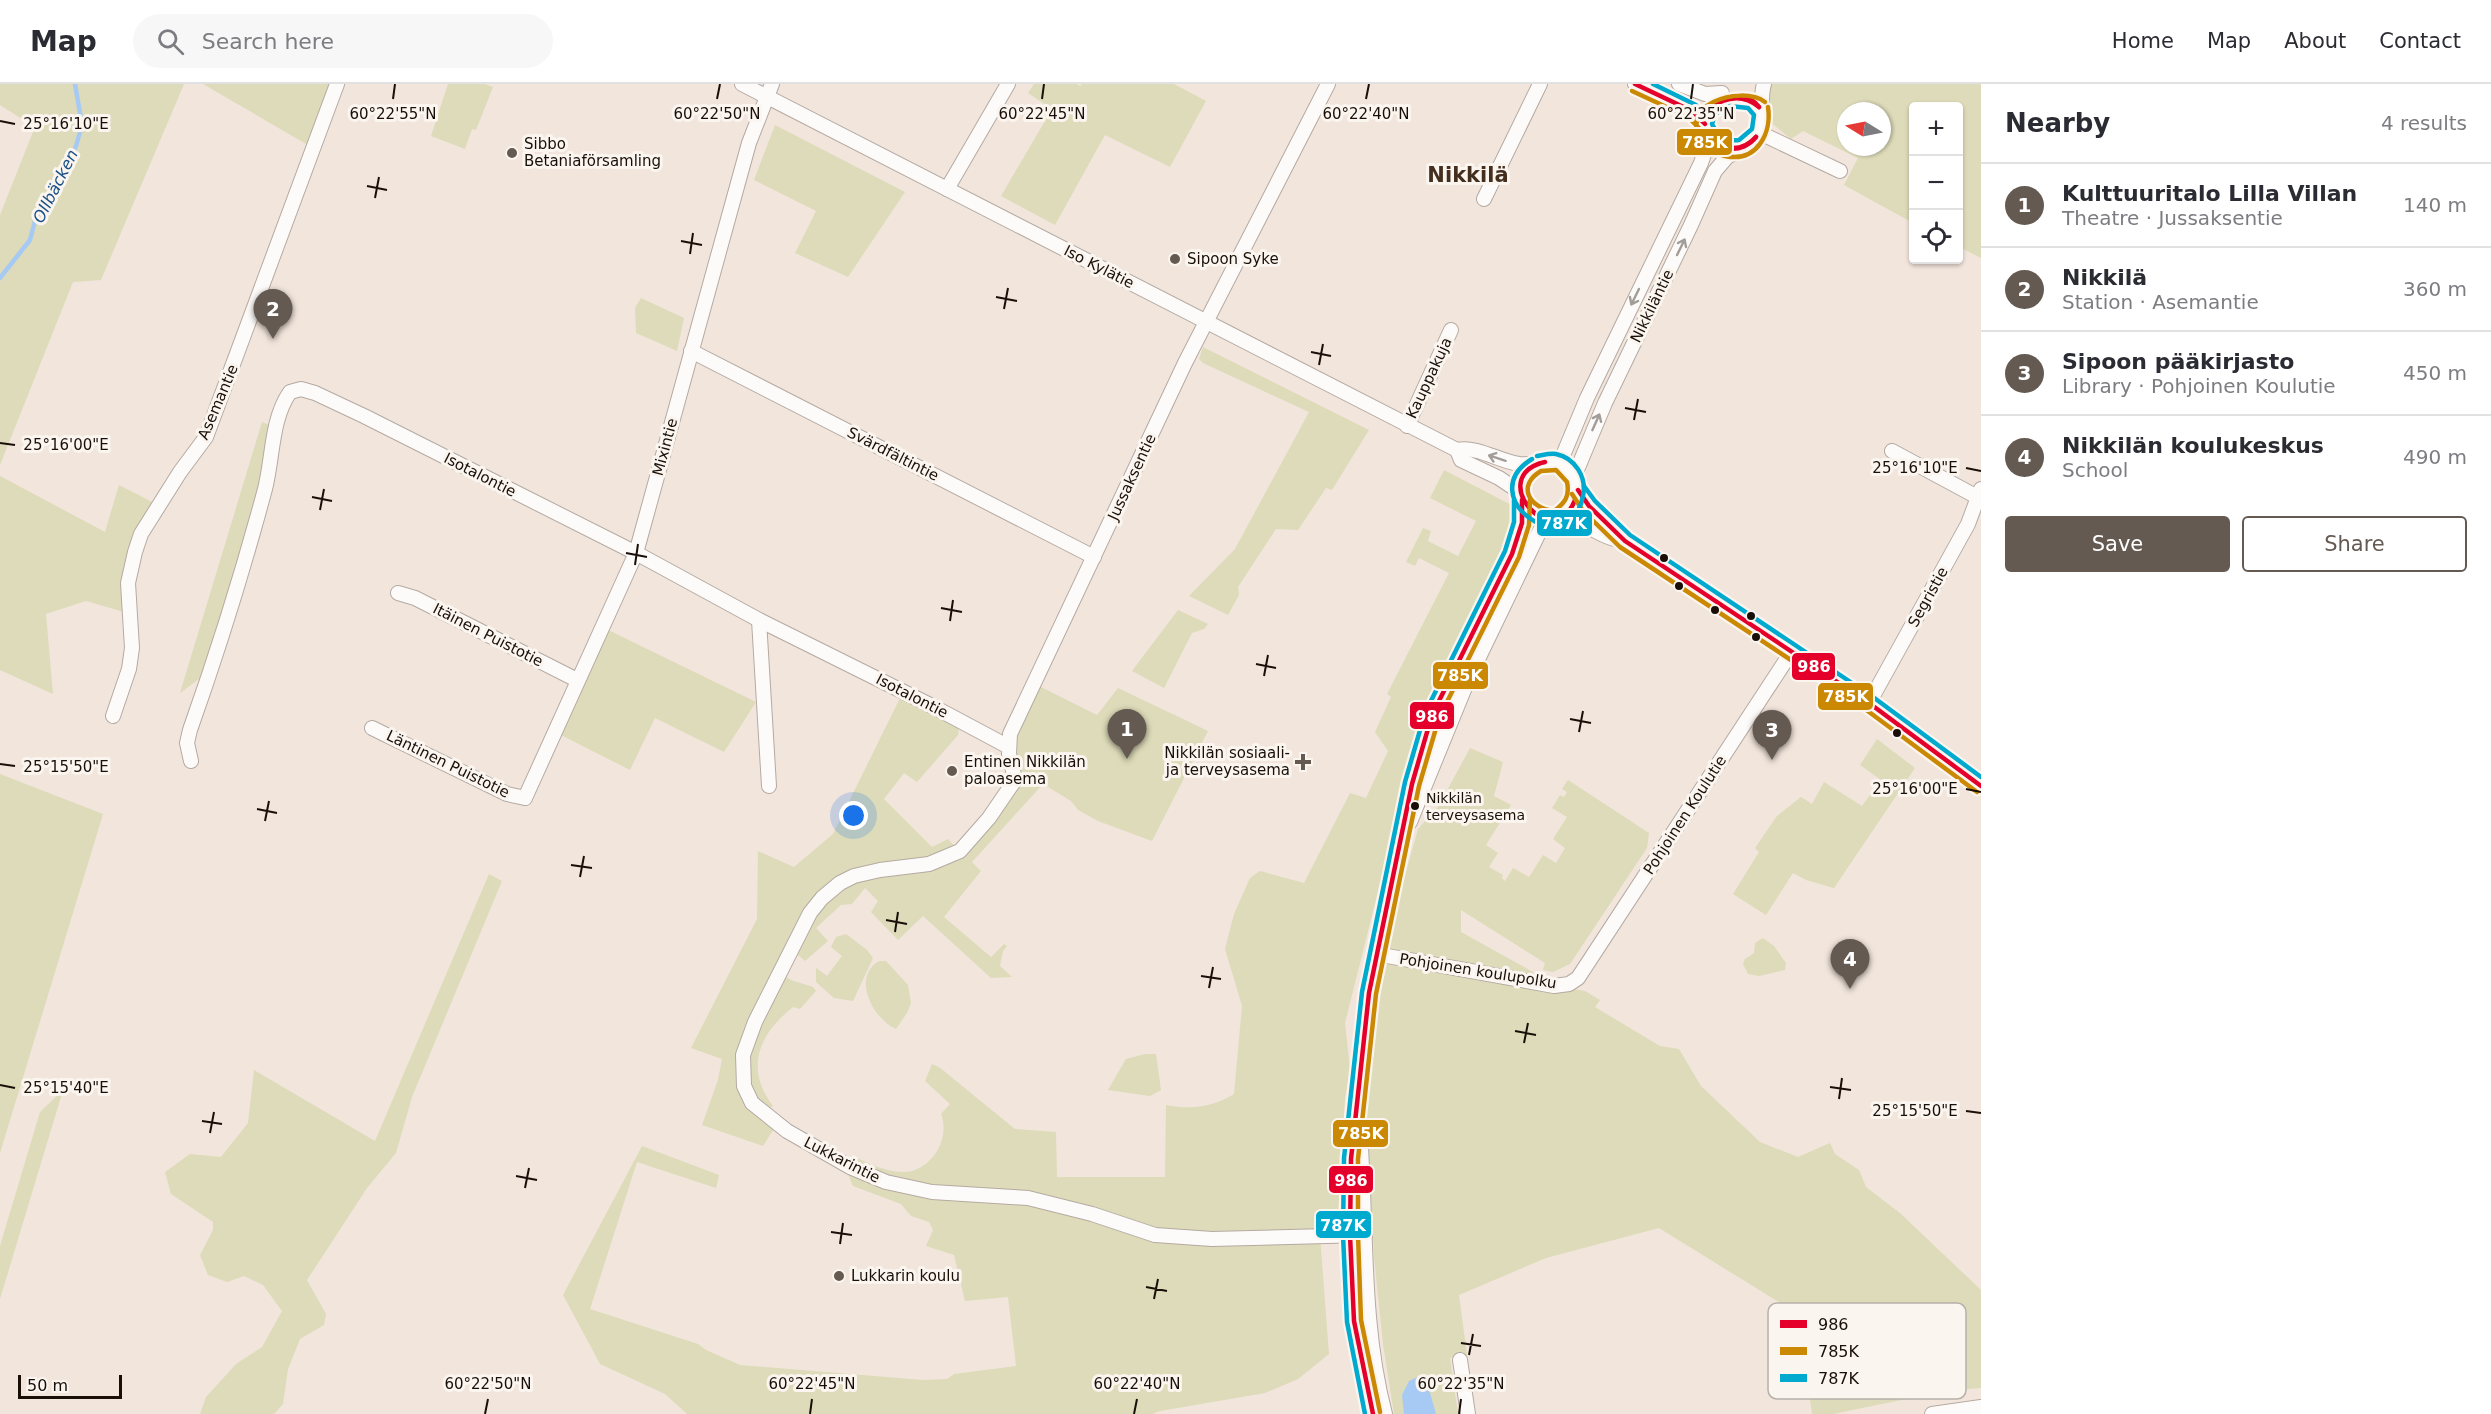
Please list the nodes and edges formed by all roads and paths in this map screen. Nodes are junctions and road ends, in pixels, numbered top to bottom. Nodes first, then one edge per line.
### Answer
1 (337, 84) edge
2 (742, 84) edge
3 (1008, 84) edge
4 (1328, 84) edge
5 (1540, 84) edge
6 (1635, 84) edge
7 (1679, 84) edge
8 (1764, 84) edge
9 (1731, 89) edge
10 (770, 90) edge
11 (1761, 108) junction
12 (1705, 126) junction
13 (1760, 133) junction
14 (1745, 147) junction
15 (1840, 171) dead end
16 (947, 189) junction
17 (1484, 199) dead end
18 (1206, 323) junction
19 (1451, 330) dead end
20 (692, 351) junction
21 (1407, 426) junction
22 (1456, 450) junction
23 (1892, 451) dead end
24 (1544, 462) junction
25 (1576, 483) junction
26 (1980, 495) edge
27 (1521, 496) junction
28 (1564, 514) junction
29 (1546, 518) junction
30 (1625, 541) junction
31 (636, 553) junction
32 (1094, 557) junction
33 (398, 593) dead end
34 (759, 620) junction
35 (1792, 651) junction
36 (577, 680) junction
37 (1869, 703) junction
38 (113, 716) dead end
39 (372, 728) dead end
40 (1009, 747) junction
41 (191, 761) dead end
42 (769, 786) dead end
43 (1981, 786) edge
44 (525, 798) joint
45 (1401, 840) junction
46 (944, 859) joint
47 (1376, 954) junction
48 (1578, 978) joint
49 (1358, 1104) junction
50 (1350, 1235) junction
51 (1365, 1235) junction
52 (1460, 1360) dead end
53 (1981, 1407) edge
54 (1373, 1414) edge
55 (1385, 1414) edge
56 (1468, 1414) edge
57 (1932, 1414) edge

1 - 38 street, Asemantie
2 - 10 street, Iso Kylätie
3 - 16 street
4 - 18 street, Jussaksentie
5 - 17 street
6 - 12 street
7 - 9 street
8 - 11 street
9 - 11 street
9 - 12 street
10 - 16 street, Iso Kylätie
10 - 20 street, Mixintie
11 - 13 street
12 - 14 street
12 -> 24 street, Nikkiläntie
13 - 14 street
13 - 15 street
25 -> 14 street, Nikkiläntie
16 - 18 street, Iso Kylätie
18 - 21 street, Iso Kylätie
18 - 32 street, Jussaksentie
19 - 21 street, Kauppakuja
20 - 31 street, Mixintie
20 - 32 street, Svärdfältintie
21 - 22 street, Iso Kylätie
24 -> 22 street, Iso Kylätie
22 - 27 street, Iso Kylätie
23 - 26 street
24 - 25 street
24 - 27 street
25 - 28 street
25 - 30 street
26 - 37 street, Segristie
27 - 29 street
27 - 45 street
28 - 29 street
28 - 30 street
29 - 45 street
30 - 35 street
31 - 34 street, Isotalontie
31 - 36 street, Mixintie
31 - 41 street, Isotalontie
32 - 40 street, Jussaksentie
33 - 36 street, Itäinen Puistotie
34 - 40 street, Isotalontie
34 - 42 street
35 - 37 street
35 - 48 street, Pohjoinen Koulutie
36 - 44 street, Mixintie
37 - 43 street
39 - 44 street, Läntinen Puistotie
40 - 46 street, Jussaksentie
45 - 47 street
46 - 50 street, Lukkarintie
47 - 48 street, Pohjoinen koulupolku
47 - 49 street
49 - 50 street
49 - 51 street
50 - 51 street, Lukkarintie
50 - 54 street
51 - 55 street
52 - 56 street
53 - 57 street

